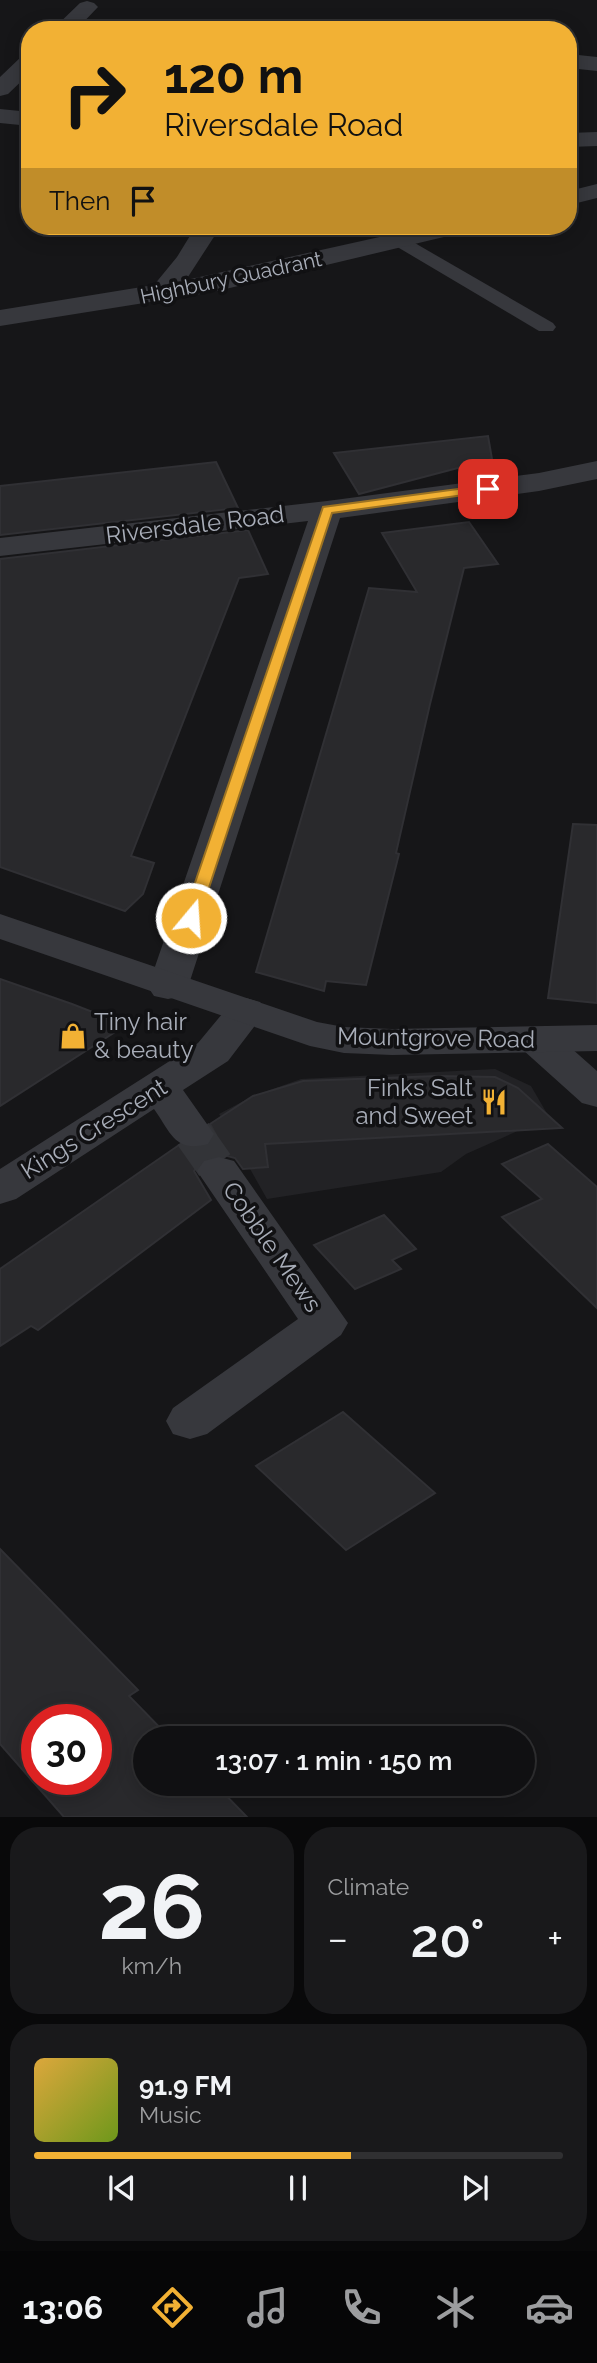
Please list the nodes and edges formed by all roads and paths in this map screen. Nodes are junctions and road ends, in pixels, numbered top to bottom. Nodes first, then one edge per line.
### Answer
1 (87, 7) dead end
2 (72, 21) edge
3 (577, 62) edge
4 (597, 64) edge
5 (21, 69) edge
6 (0, 89) edge
7 (0, 116) edge
8 (21, 118) edge
9 (597, 139) edge
10 (577, 140) edge
11 (597, 191) edge
12 (577, 196) edge
13 (203, 235) edge
14 (425, 235) edge
15 (401, 241) junction
16 (162, 293) junction
17 (0, 317) edge
18 (546, 327) dead end
19 (597, 470) edge
20 (327, 510) junction
21 (0, 547) edge
22 (0, 926) edge
23 (167, 987) junction
24 (246, 1011) junction
25 (597, 1038) edge
26 (538, 1041) junction
27 (160, 1088) junction
28 (597, 1093) edge
29 (193, 1135) tunnel mouth
30 (219, 1171) tunnel mouth
31 (0, 1189) edge
32 (190, 1421) dead end

1 - 2 street
3 - 4 street
5 - 6 street
7 - 8 street
9 - 10 street
11 - 12 street
13 - 16 street
14 - 15 street, Highbury Quadrant
15 - 16 street, Highbury Quadrant
15 - 18 lane
16 - 17 street, Highbury Quadrant
19 - 20 street, Riversdale Road
20 - 21 street, Riversdale Road
20 - 23 street
22 - 23 street, Mountgrove Road
23 - 24 street, Mountgrove Road
24 - 26 street, Mountgrove Road
24 - 27 street, Kings Crescent
25 - 26 street, Mountgrove Road
26 - 28 street
27 - 29 street
27 - 31 street, Kings Crescent
30 - 32 street, Cobble Mews

